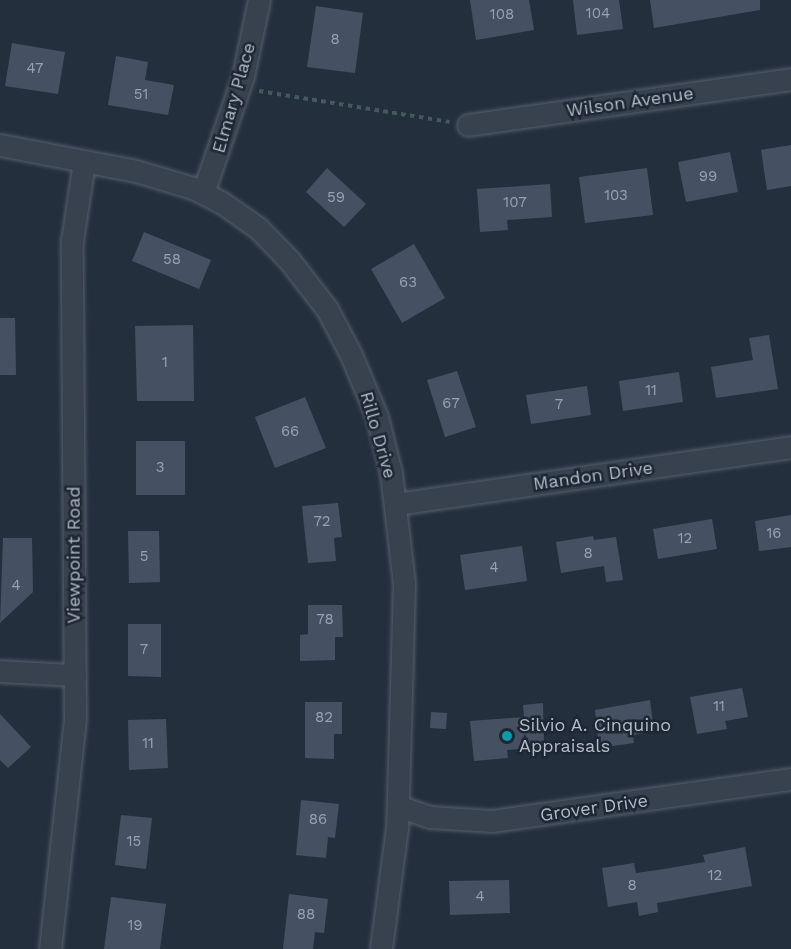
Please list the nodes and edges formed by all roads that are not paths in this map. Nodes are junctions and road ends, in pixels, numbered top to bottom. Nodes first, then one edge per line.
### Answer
1 (259, 0) edge
2 (791, 79) edge
3 (468, 125) road end
4 (0, 145) edge
5 (84, 162) junction
6 (204, 194) junction
7 (791, 447) edge
8 (396, 504) junction
9 (0, 671) edge
10 (75, 675) junction
11 (791, 779) edge
12 (398, 806) junction
13 (51, 949) edge
14 (381, 949) edge

1 - 6 street, Elmary Place
2 - 3 street, Wilson Avenue
4 - 5 street, Rillo Drive
5 - 6 street, Rillo Drive
5 - 10 street, Viewpoint Road
6 - 8 street, Rillo Drive
7 - 8 street, Mandon Drive
8 - 12 street, Rillo Drive
9 - 10 street
10 - 13 street, Viewpoint Road
11 - 12 street, Grover Drive
12 - 14 street, Rillo Drive

